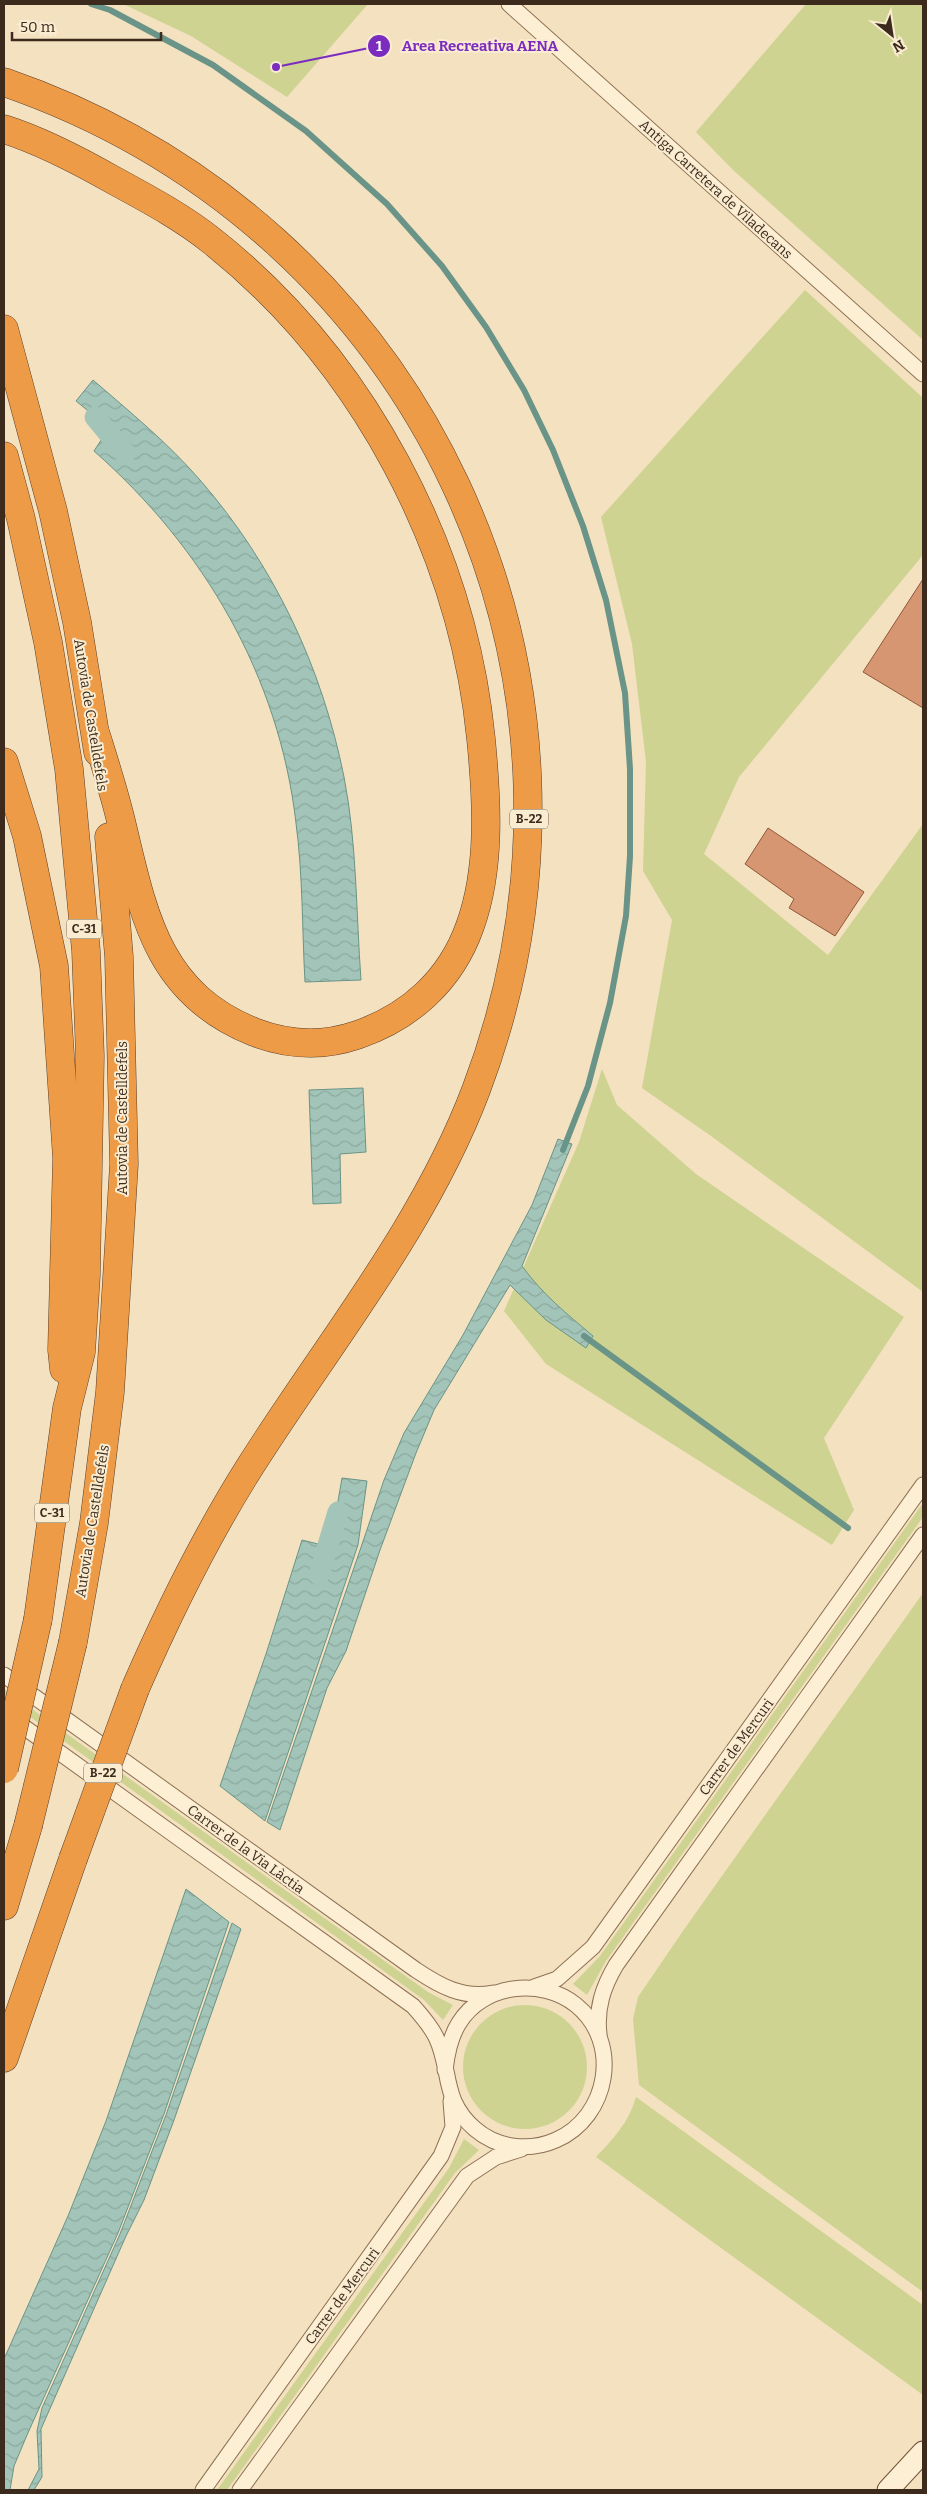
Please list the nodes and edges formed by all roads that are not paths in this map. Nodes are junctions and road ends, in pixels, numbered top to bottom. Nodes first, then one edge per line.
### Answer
1 (509, 4) edge
2 (4, 82) edge
3 (8, 130) edge
4 (4, 329) edge
5 (923, 374) edge
6 (4, 456) edge
7 (96, 735) junction
8 (4, 762) edge
9 (67, 1408) junction
10 (923, 1485) edge
11 (923, 1535) edge
12 (4, 1676) edge
13 (4, 1712) edge
14 (4, 1768) edge
15 (4, 1906) edge
16 (530, 1988) junction
17 (499, 1992) junction
18 (600, 2043) junction
19 (4, 2058) edge
20 (445, 2070) junction
21 (450, 2092) junction
22 (528, 2147) junction
23 (923, 2452) edge
24 (203, 2490) edge
25 (240, 2490) edge
26 (888, 2490) edge

1 - 5 street, Antiga Carretera de Viladecans
2 - 19 highway, B-22, bridge
3 - 7 highway
4 - 7 highway, Autovia de Castelldefels / C-31
6 - 9 highway, C-31
7 - 15 highway, Autovia de Castelldefels / C-31, bridge
8 - 9 highway
9 - 14 highway, C-31, bridge
10 - 16 street, Carrer de Mercuri
11 - 18 street, Carrer de Mercuri
12 - 17 street, Carrer de la Via Làctia
13 - 20 street
16 - 17 street
16 - 18 street
17 - 20 street
18 - 22 street
20 - 21 street
21 - 22 street
21 - 24 street, Carrer de Mercuri
22 - 25 street
23 - 26 main road

